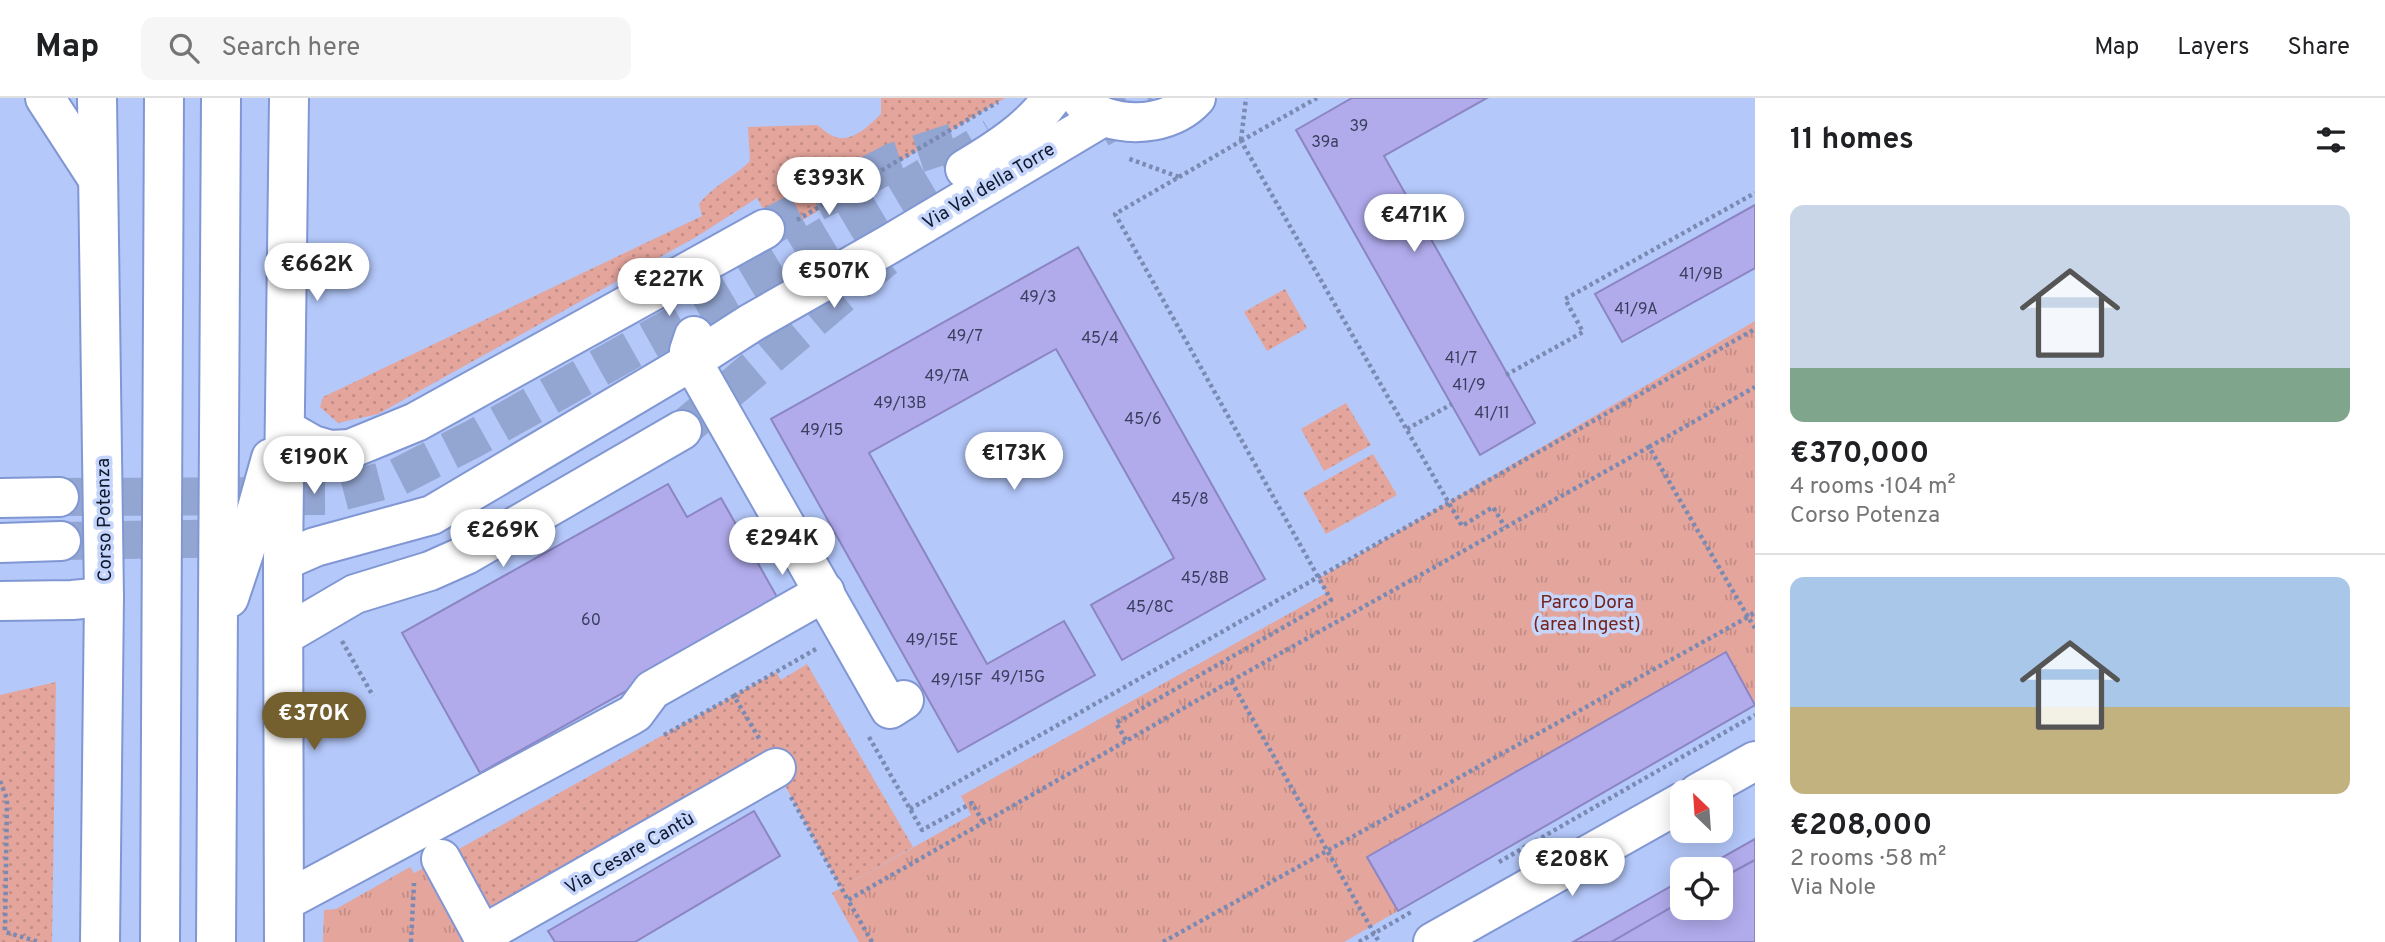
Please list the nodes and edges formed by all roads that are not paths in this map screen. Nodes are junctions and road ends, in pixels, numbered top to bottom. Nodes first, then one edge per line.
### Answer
1 (45, 98) edge
2 (97, 98) edge
3 (164, 98) edge
4 (221, 98) edge
5 (289, 98) edge
6 (1052, 98) edge
7 (1196, 98) edge
8 (1090, 107) edge
9 (97, 178) junction
10 (765, 229) tunnel mouth
11 (692, 361) junction
12 (286, 417) junction
13 (682, 430) tunnel mouth
14 (0, 498) edge
15 (59, 498) tunnel mouth
16 (61, 541) tunnel mouth
17 (0, 543) edge
18 (283, 561) junction
19 (824, 592) junction
20 (104, 597) junction
21 (0, 601) edge
22 (218, 630) junction
23 (285, 635) junction
24 (904, 700) dead end
25 (1755, 761) edge
26 (776, 768) road end
27 (1721, 780) edge
28 (1670, 809) edge
29 (441, 859) road end
30 (285, 901) junction
31 (484, 938) edge
32 (100, 942) edge
33 (160, 942) edge
34 (216, 942) edge
35 (284, 942) edge
36 (1433, 942) edge

1 - 9 main road
2 - 9 main road, Corso Potenza
3 - 33 main road
4 - 22 main road
5 - 12 main road
6 - 11 main road, Via Val della Torre
7 - 8 main road
8 - 11 main road, Via Val della Torre
9 - 20 main road, Corso Potenza
10 - 12 main road
11 - 18 main road, Via Val della Torre
11 - 19 main road
12 - 18 main road
12 - 22 main road
13 - 23 main road
14 - 15 main road
16 - 17 main road
18 - 23 main road
19 - 24 main road
19 - 30 main road
20 - 21 main road
20 - 32 main road, Corso Potenza
22 - 34 main road
23 - 30 main road
25 - 27 main road
26 - 31 main road, Via Cesare Cantù
28 - 36 main road
29 - 31 main road
30 - 35 main road

